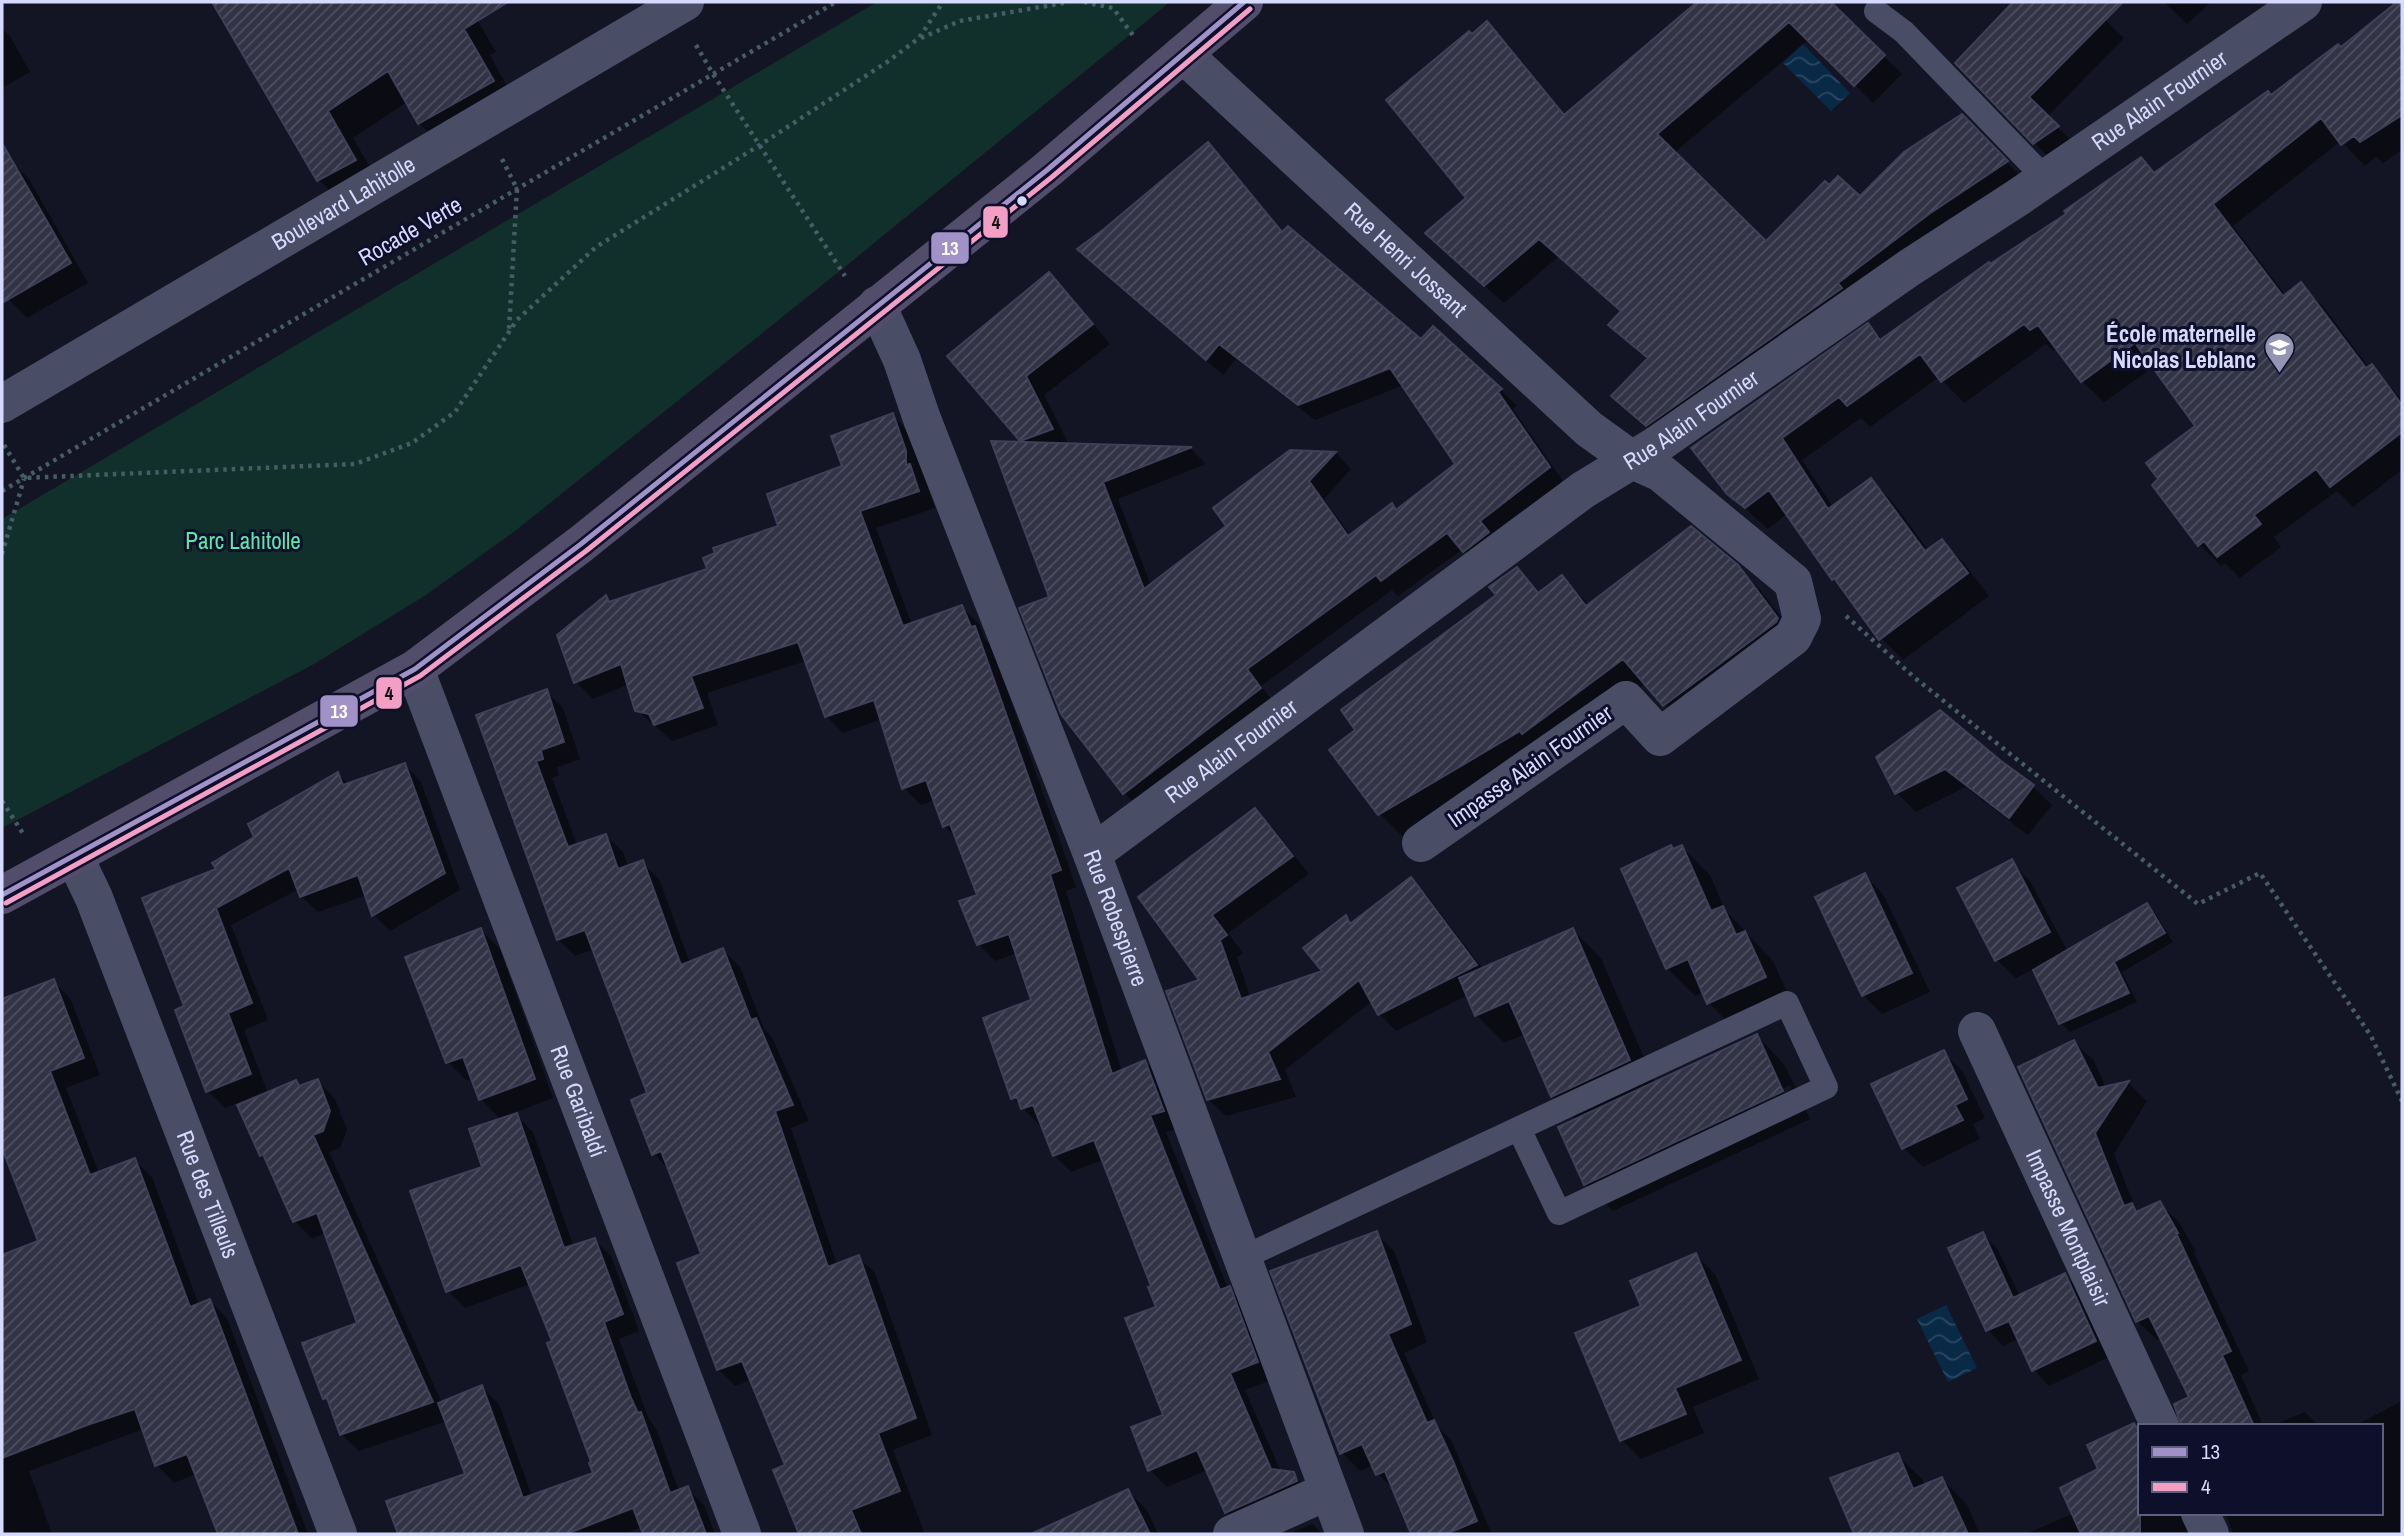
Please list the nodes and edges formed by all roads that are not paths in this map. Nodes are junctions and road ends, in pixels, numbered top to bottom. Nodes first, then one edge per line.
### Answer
1 (685, 2) edge
2 (1244, 2) edge
3 (2303, 2) edge
4 (1876, 11) dead end
5 (1171, 64) junction
6 (2045, 178) junction
7 (872, 309) junction
8 (2, 404) edge
9 (1632, 460) junction
10 (415, 669) junction
11 (1421, 843) dead end
12 (1092, 854) junction
13 (74, 856) junction
14 (2, 895) edge
15 (1977, 1031) dead end
16 (1519, 1129) junction
17 (1242, 1258) junction
18 (2159, 1424) edge
19 (1328, 1491) junction
20 (2201, 1515) edge
21 (338, 1534) edge
22 (742, 1534) edge
23 (1232, 1534) edge
24 (1345, 1534) edge
25 (2210, 1534) edge

1 - 8 street, Boulevard Lahitolle
2 - 5 main road
3 - 6 street, Rue Alain Fournier
4 - 6 lane
5 - 7 main road
5 - 9 street, Rue Henri Jossant
6 - 9 street, Rue Alain Fournier
7 - 10 main road
7 - 12 street, Rue Robespierre
9 - 11 street, Impasse Alain Fournier
9 - 12 street, Rue Alain Fournier
10 - 13 main road
10 - 22 street, Rue Garibaldi
12 - 17 street, Rue Robespierre
13 - 14 main road
13 - 21 street, Rue des Tilleuls
15 - 18 street, Impasse Montplaisir
16 - 16 lane
16 - 17 lane
17 - 19 street, Rue Robespierre
19 - 23 street
19 - 24 street, Rue Robespierre
20 - 25 street

